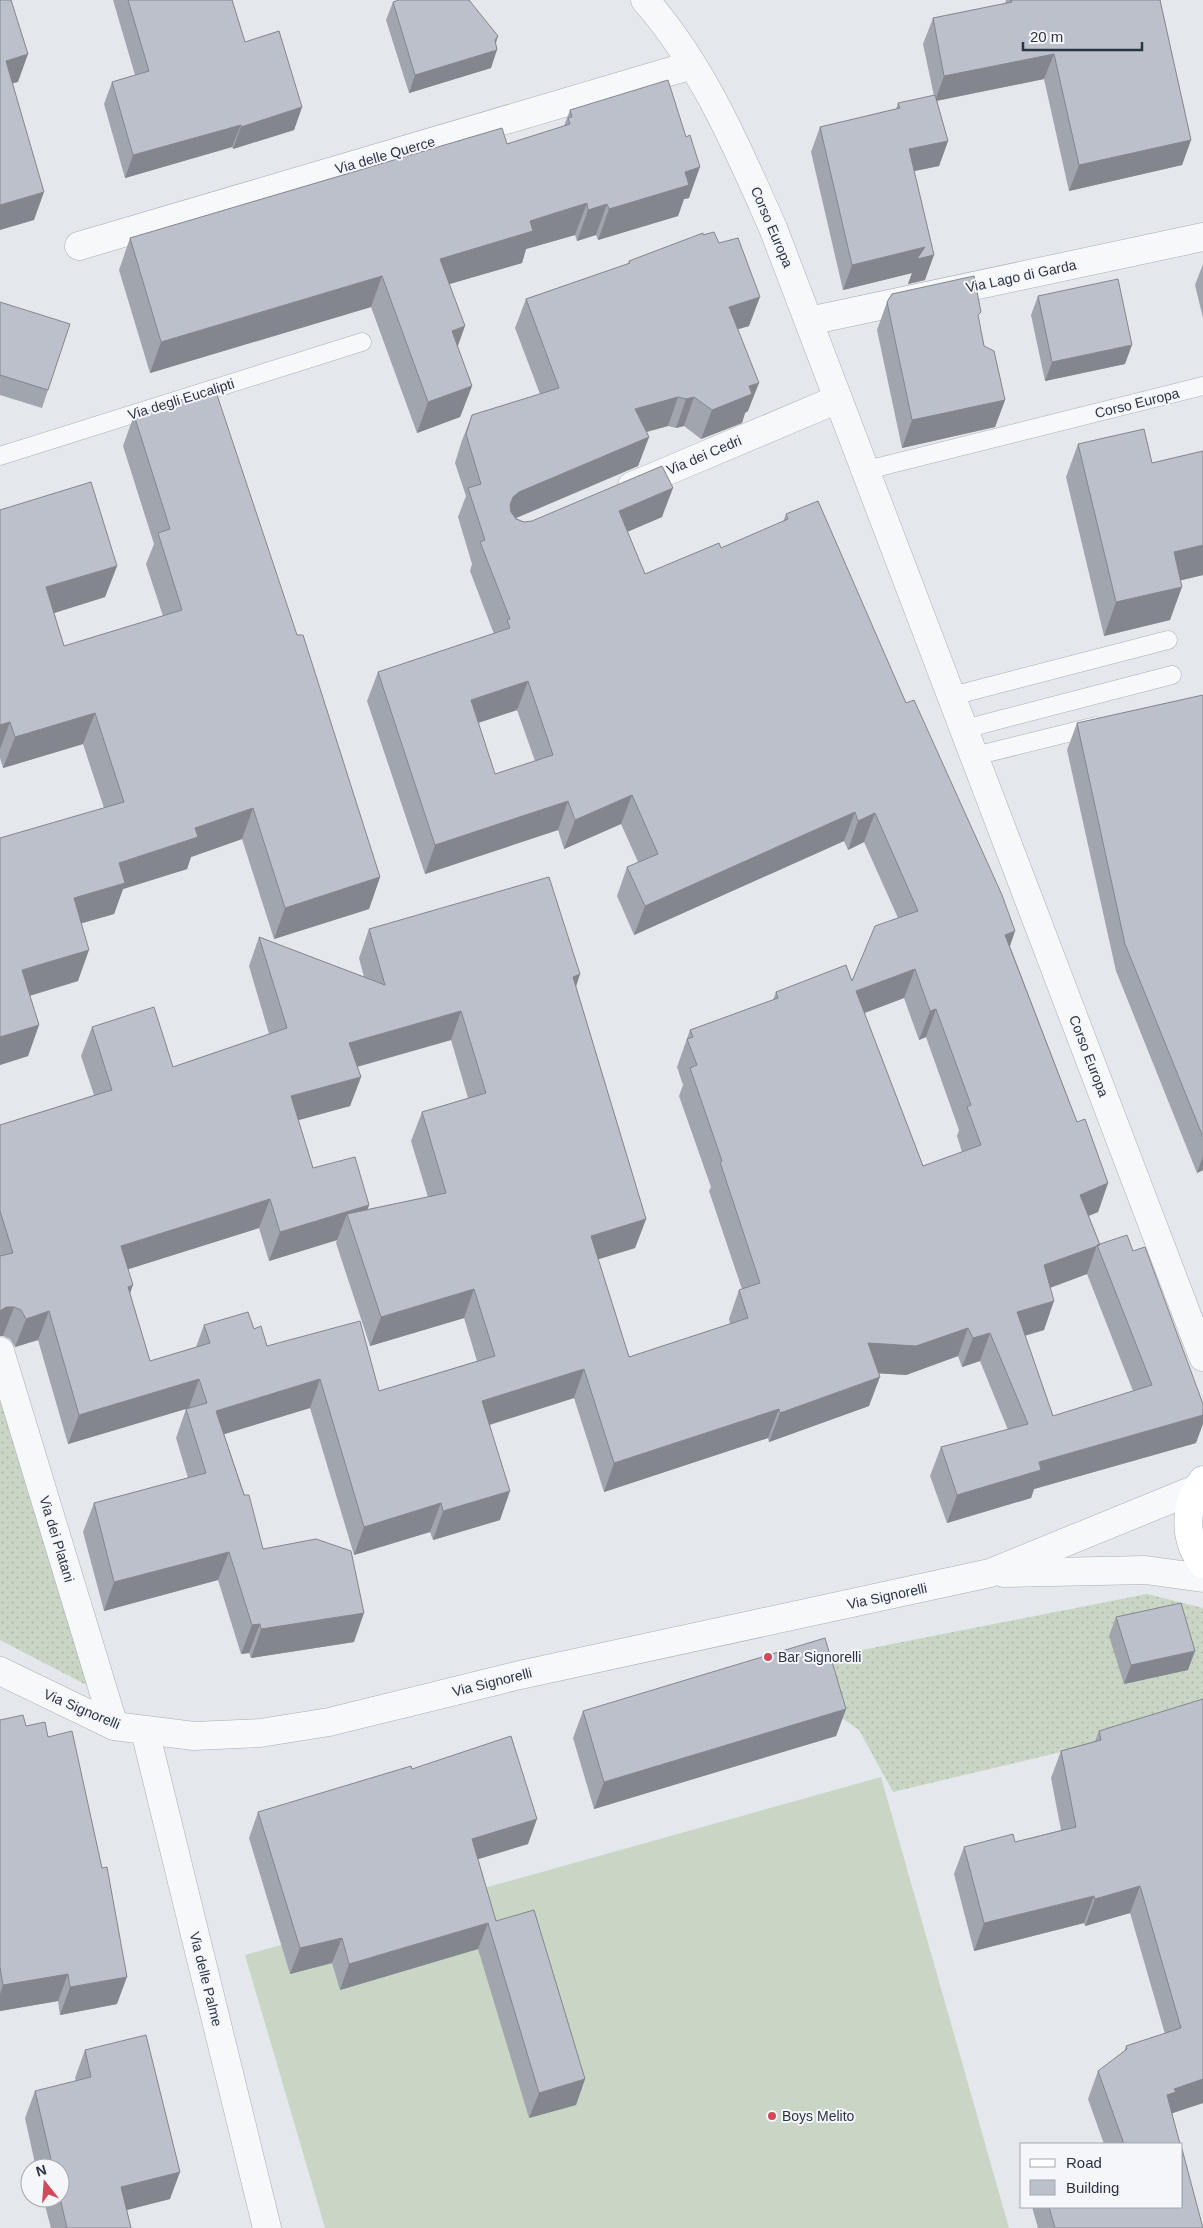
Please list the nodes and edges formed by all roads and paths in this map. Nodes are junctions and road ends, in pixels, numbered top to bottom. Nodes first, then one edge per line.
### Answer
1 (645, 0) edge
2 (692, 65) junction
3 (1203, 237) edge
4 (79, 246) dead end
5 (809, 321) junction
6 (362, 342) dead end
7 (1203, 386) edge
8 (838, 398) junction
9 (0, 456) edge
10 (867, 470) junction
11 (605, 497) edge
12 (1168, 640) dead end
13 (1172, 675) dead end
14 (952, 696) junction
15 (1108, 723) edge
16 (964, 728) junction
17 (975, 756) junction
18 (0, 1352) edge
19 (1203, 1357) edge
20 (1200, 1485) edge
21 (1203, 1564) edge
22 (990, 1574) junction
23 (1203, 1578) edge
24 (0, 1671) edge
25 (114, 1726) junction
26 (145, 1731) junction
27 (266, 2228) edge

1 - 2 street, Corso Europa
2 - 4 street, Via delle Querce
2 - 5 street, Corso Europa
3 - 5 street, Via Lago di Garda
5 - 8 street, Corso Europa
6 - 9 lane, Via degli Eucalipti
7 - 10 lane, Corso Europa
8 - 10 street, Corso Europa
8 - 11 street, Via dei Cedri
10 - 14 street, Corso Europa
12 - 14 lane
13 - 16 lane
14 - 16 street, Corso Europa
15 - 17 lane
16 - 17 street, Corso Europa
17 - 19 street, Corso Europa
18 - 25 street, Via dei Platani
20 - 21 main road
20 - 22 street, Via Signorelli
22 - 23 street, Via Signorelli
22 - 26 street, Via Signorelli
24 - 25 street, Via Signorelli
25 - 26 street, Via Signorelli
26 - 27 street, Via delle Palme

